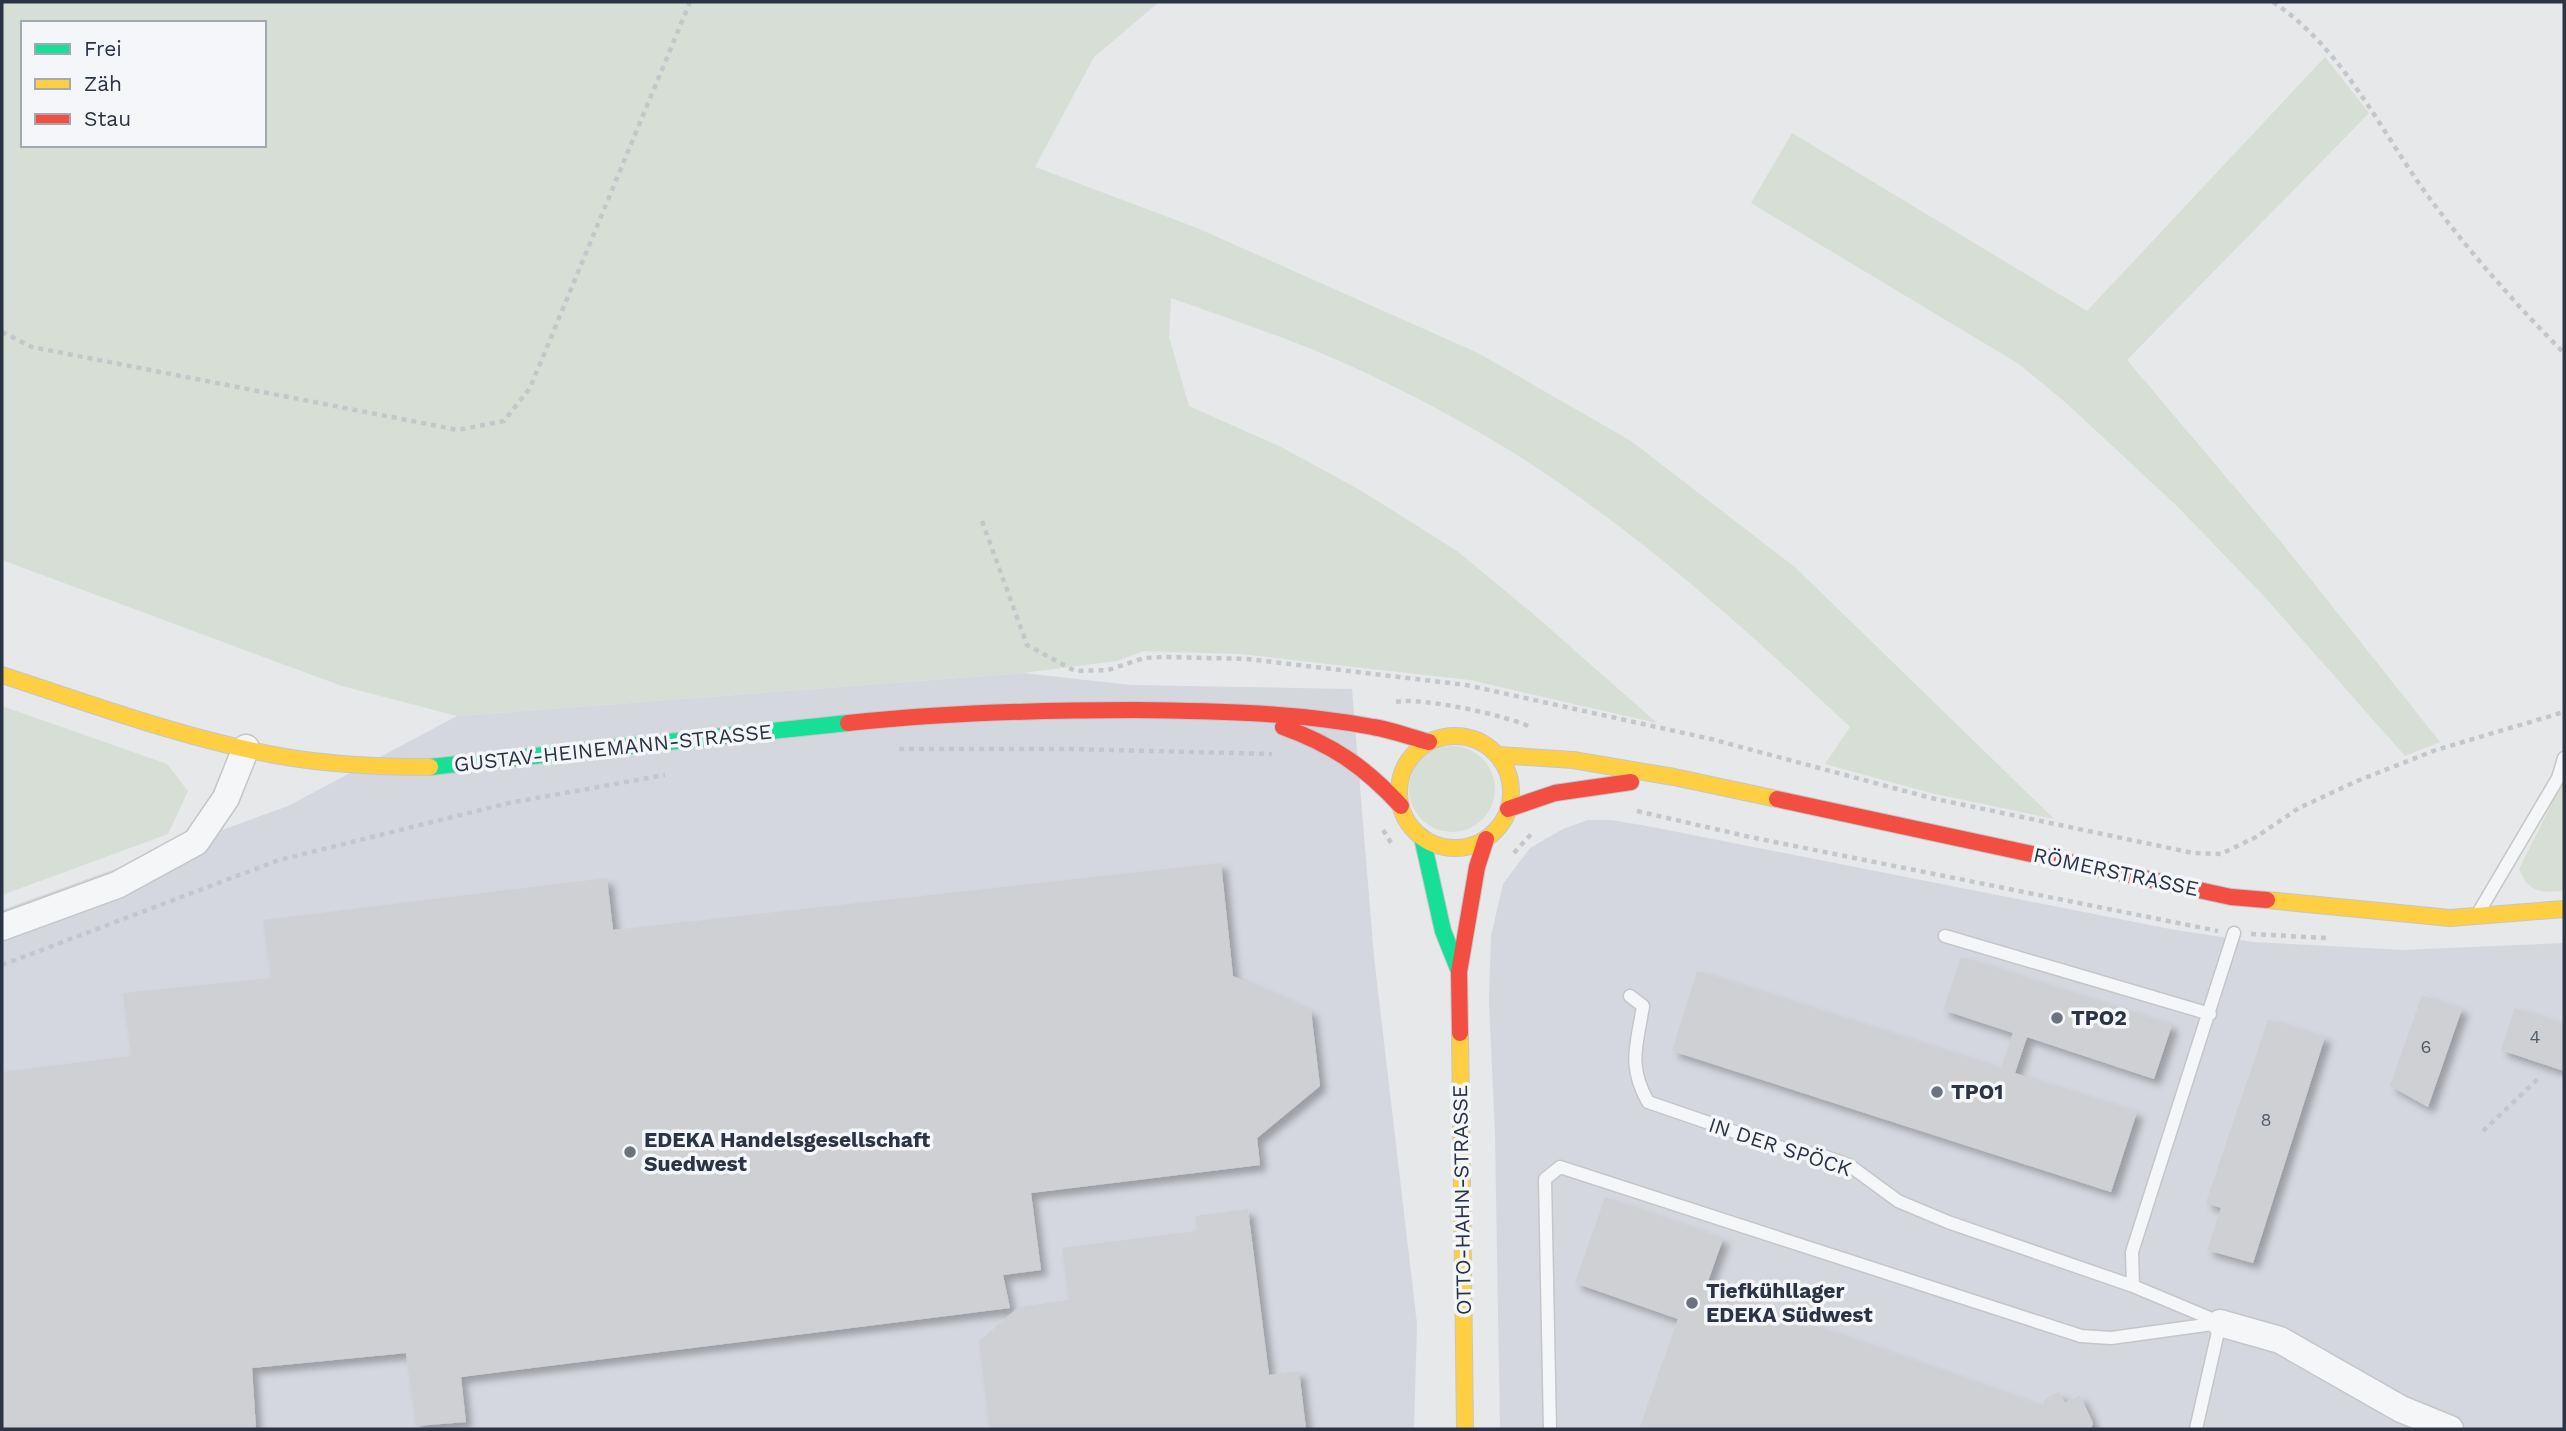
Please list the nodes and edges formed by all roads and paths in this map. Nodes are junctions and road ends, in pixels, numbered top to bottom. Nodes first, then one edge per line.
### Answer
1 (690, 2) edge
2 (2273, 2) edge
3 (2, 332) edge
4 (2564, 353) edge
5 (982, 521) dead end
6 (2, 675) edge
7 (1235, 711) junction
8 (2564, 712) edge
9 (1375, 727) junction
10 (1429, 742) junction
11 (246, 748) junction
12 (885, 750) dead end
13 (1278, 754) dead end
14 (1498, 755) junction
15 (1548, 758) junction
16 (2564, 758) edge
17 (678, 772) dead end
18 (1674, 777) junction
19 (1401, 806) junction
20 (1508, 809) junction
21 (1624, 811) dead end
22 (1380, 826) dead end
23 (1542, 827) dead end
24 (1422, 837) junction
25 (1486, 839) junction
26 (1393, 848) dead end
27 (1506, 862) dead end
28 (2564, 909) edge
29 (2476, 916) junction
30 (2, 927) edge
31 (2234, 933) junction
32 (1945, 936) dead end
33 (2339, 939) dead end
34 (2, 965) edge
35 (1459, 972) junction
36 (1630, 996) dead end
37 (2210, 1014) junction
38 (2540, 1077) dead end
39 (2483, 1131) dead end
40 (2133, 1286) junction
41 (2221, 1323) junction
42 (1465, 1429) edge
43 (1550, 1429) edge
44 (2196, 1429) edge
45 (2451, 1429) edge

1 - 3 path
2 - 4 path
5 - 8 path
6 - 11 street, GUSTAV-HEINEMANN-STRASSE
7 - 9 street, GUSTAV-HEINEMANN-STRASSE
7 - 11 street, GUSTAV-HEINEMANN-STRASSE
7 - 19 street, GUSTAV-HEINEMANN-STRASSE
9 - 10 street, GUSTAV-HEINEMANN-STRASSE
9 - 15 path
10 - 14 street
10 - 19 street
11 - 30 street
12 - 13 path
14 - 15 street, RÖMERSTRASSE
14 - 20 street
15 - 18 street, RÖMERSTRASSE
16 - 29 lane
17 - 34 path
18 - 20 street, RÖMERSTRASSE
18 - 29 street, RÖMERSTRASSE
19 - 24 street
20 - 25 street
21 - 31 path
22 - 26 path
23 - 27 path
24 - 25 street
24 - 35 street, OTTO-HAHN-STRASSE
25 - 35 street, OTTO-HAHN-STRASSE
28 - 29 street, RÖMERSTRASSE
31 - 33 path
31 - 37 lane
32 - 37 lane
35 - 42 street, OTTO-HAHN-STRASSE
36 - 40 lane, IN DER SPÖCK
37 - 40 lane
38 - 39 path
40 - 41 lane, IN DER SPÖCK
41 - 43 lane
41 - 44 lane
41 - 45 street, IN DER SPÖCK

